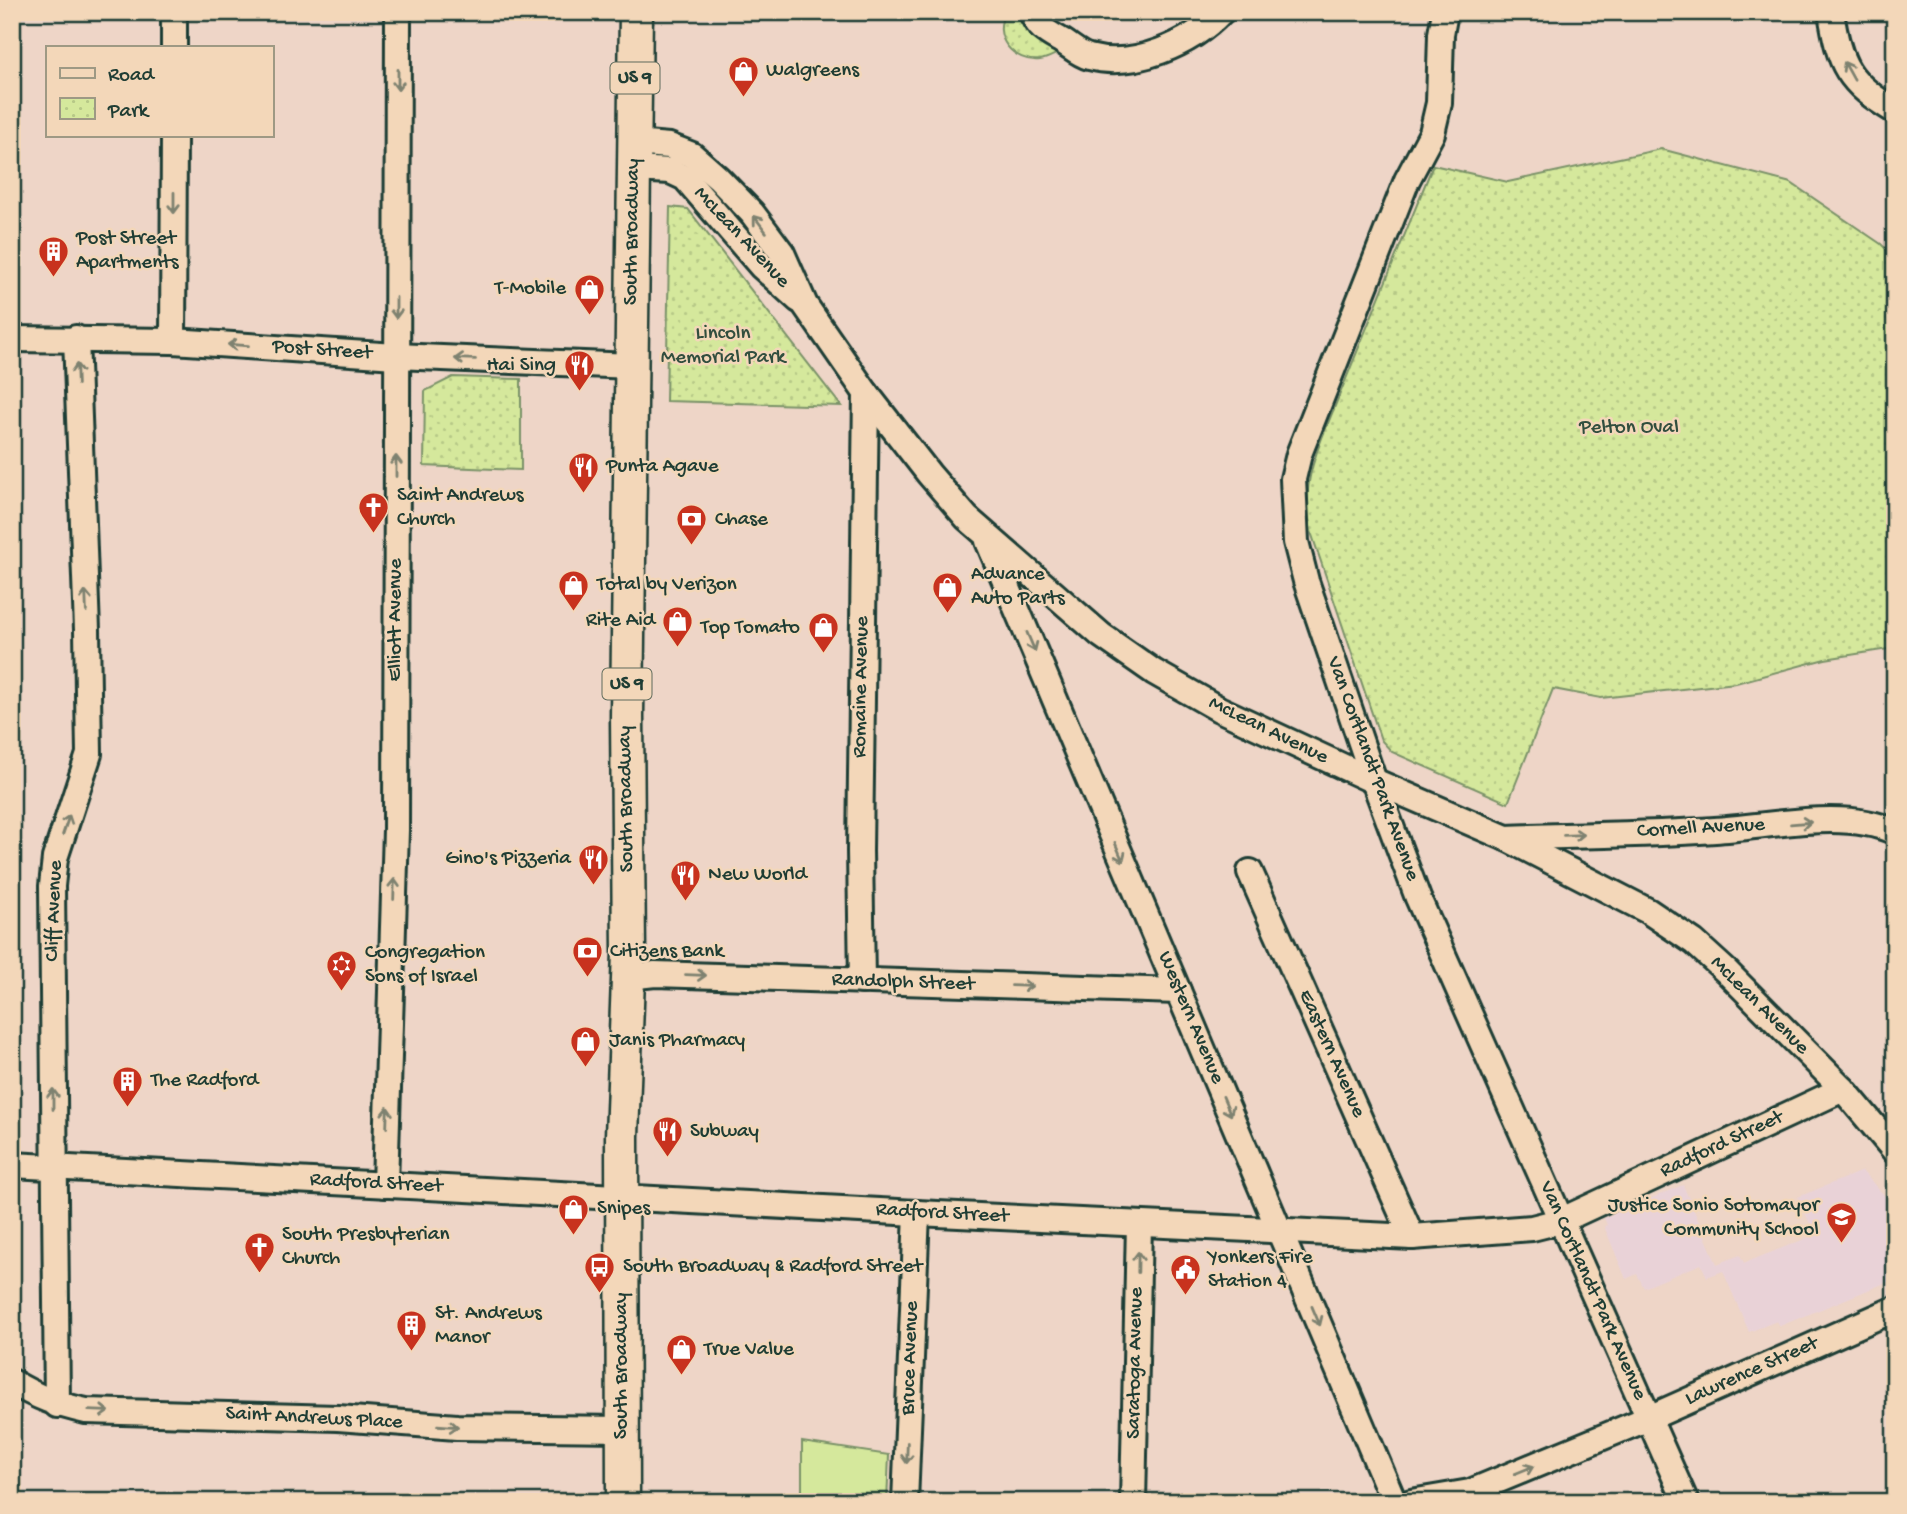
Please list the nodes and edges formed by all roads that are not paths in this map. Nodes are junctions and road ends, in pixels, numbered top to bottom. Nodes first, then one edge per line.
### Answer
1 (174, 12) edge
2 (398, 12) edge
3 (636, 12) edge
4 (1032, 12) edge
5 (1221, 12) edge
6 (1445, 12) edge
7 (1831, 12) edge
8 (174, 46) edge
9 (1895, 111) edge
10 (174, 136) edge
11 (634, 156) junction
12 (76, 338) junction
13 (12, 339) edge
14 (173, 341) junction
15 (396, 356) junction
16 (632, 366) junction
17 (866, 393) junction
18 (985, 534) junction
19 (1374, 781) junction
20 (1895, 832) edge
21 (1506, 838) junction
22 (1250, 872) dead end
23 (628, 977) junction
24 (862, 981) junction
25 (1178, 991) junction
26 (1843, 1089) junction
27 (1895, 1151) edge
28 (12, 1165) edge
29 (53, 1168) junction
30 (385, 1185) junction
31 (621, 1198) junction
32 (917, 1213) junction
33 (1560, 1221) junction
34 (1139, 1224) junction
35 (1279, 1230) junction
36 (1412, 1237) junction
37 (1895, 1310) edge
38 (12, 1382) edge
39 (57, 1405) junction
40 (1650, 1418) junction
41 (623, 1429) junction
42 (623, 1502) edge
43 (905, 1502) edge
44 (1133, 1502) edge
45 (1394, 1502) edge
46 (1411, 1502) edge
47 (1686, 1502) edge

1 - 8 street
2 -> 15 street, Elliott Avenue
3 - 11 main road, South Broadway / US 9
4 - 5 street
6 - 19 street, Van Cortlandt Park Avenue
9 -> 7 street
10 -> 14 street
11 - 16 main road, South Broadway / US 9
11 - 17 street, McLean Avenue
12 - 13 street, Post Street
12 - 14 street, Post Street
29 -> 12 street, Cliff Avenue
15 -> 14 street, Post Street
16 -> 15 street, Post Street
30 -> 15 street, Elliott Avenue
16 - 23 main road, South Broadway / US 9
17 - 18 street, McLean Avenue
17 - 24 street, Romaine Avenue
18 - 19 street, McLean Avenue
18 -> 25 street, Western Avenue
19 - 21 street, McLean Avenue
19 - 33 street, Van Cortlandt Park Avenue
21 -> 20 street, Cornell Avenue
21 - 26 street, McLean Avenue
22 - 36 street, Eastern Avenue
23 -> 24 street, Randolph Street
23 - 31 main road, South Broadway / US 9
24 -> 25 street, Randolph Street
25 -> 35 street, Western Avenue
26 - 27 street, McLean Avenue
26 - 33 street, Radford Street
28 - 29 street, Radford Street
29 - 30 street, Radford Street
29 - 39 street, Cliff Avenue
30 - 31 street, Radford Street
31 - 32 street, Radford Street
31 - 41 main road, South Broadway / US 9
32 - 34 street, Radford Street
32 -> 43 street, Bruce Avenue
33 - 36 street, Radford Street
33 - 40 street, Van Cortlandt Park Avenue
34 - 35 street, Radford Street
44 -> 34 street, Saratoga Avenue
35 - 36 street, Radford Street
35 -> 45 street, Western Avenue
37 - 40 street, Lawrence Street
38 - 39 street, Saint Andrews Place
39 -> 41 street, Saint Andrews Place
46 -> 40 street, Lawrence Street
40 - 47 street, Van Cortlandt Park Avenue
41 - 42 main road, South Broadway / US 9

